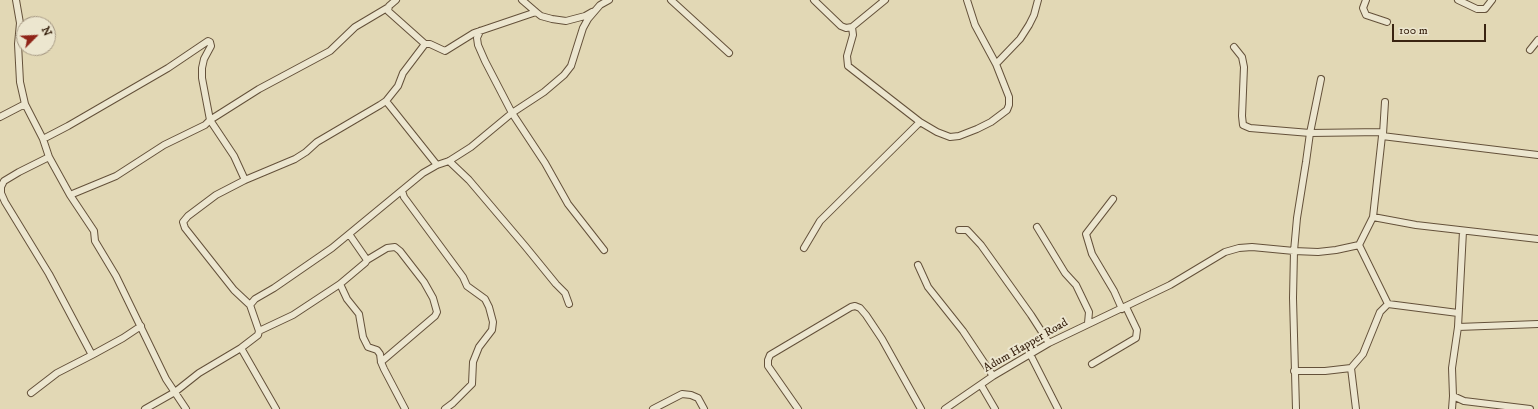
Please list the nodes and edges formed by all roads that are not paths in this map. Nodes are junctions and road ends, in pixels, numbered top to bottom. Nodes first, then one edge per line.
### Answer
1 (16, 0) edge
2 (396, 0) edge
3 (522, 0) edge
4 (609, 0) edge
5 (671, 0) edge
6 (814, 0) edge
7 (885, 0) edge
8 (967, 0) edge
9 (1038, 0) edge
10 (1366, 0) edge
11 (1458, 0) edge
12 (1492, 0) edge
13 (598, 2) edge
14 (388, 8) junction
15 (536, 12) junction
16 (594, 12) junction
17 (1386, 22) dead end
18 (852, 27) junction
19 (480, 31) junction
20 (1538, 40) edge
21 (425, 44) junction
22 (1234, 47) dead end
23 (1530, 50) dead end
24 (729, 53) dead end
25 (996, 64) junction
26 (1320, 79) dead end
27 (386, 101) junction
28 (1385, 102) dead end
29 (25, 104) junction
30 (512, 113) junction
31 (0, 117) edge
32 (210, 120) junction
33 (920, 122) junction
34 (1310, 133) junction
35 (1383, 134) junction
36 (43, 139) junction
37 (1538, 155) edge
38 (49, 157) junction
39 (449, 161) junction
40 (437, 165) junction
41 (245, 180) junction
42 (402, 191) junction
43 (70, 194) junction
44 (1113, 198) dead end
45 (1373, 217) junction
46 (1037, 227) dead end
47 (959, 230) dead end
48 (1463, 230) junction
49 (350, 234) junction
50 (1538, 239) edge
51 (1359, 245) junction
52 (804, 248) dead end
53 (604, 250) dead end
54 (1294, 251) junction
55 (367, 260) junction
56 (918, 265) dead end
57 (340, 284) junction
58 (569, 304) dead end
59 (1388, 304) junction
60 (250, 306) junction
61 (1124, 308) junction
62 (1458, 313) junction
63 (1088, 323) junction
64 (1538, 324) edge
65 (141, 326) junction
66 (1458, 327) junction
67 (259, 331) junction
68 (1049, 343) junction
69 (241, 348) junction
70 (1030, 354) junction
71 (92, 355) junction
72 (381, 362) junction
73 (1092, 364) dead end
74 (1352, 368) junction
75 (1294, 371) junction
76 (993, 376) junction
77 (981, 385) junction
78 (175, 392) junction
79 (31, 393) dead end
80 (1453, 396) junction
81 (145, 409) edge
82 (186, 409) edge
83 (276, 409) edge
84 (405, 409) edge
85 (445, 409) edge
86 (653, 409) edge
87 (704, 409) edge
88 (798, 409) edge
89 (921, 409) edge
90 (946, 409) edge
91 (995, 409) edge
92 (1058, 409) edge
93 (1296, 409) edge
94 (1356, 409) edge
95 (1452, 409) edge
96 (1530, 409) edge

1 - 29 street
2 - 14 street
3 - 15 street
4 - 13 street
5 - 24 street
6 - 18 street
7 - 18 street
8 - 25 street
9 - 25 street
10 - 17 street
11 - 12 street
13 - 16 street
14 - 21 street
14 - 32 street
15 - 16 street
15 - 19 street
16 - 30 street
18 - 33 street
19 - 21 street
19 - 30 street
20 - 23 street
21 - 27 street
22 - 34 street
25 - 33 street
26 - 34 street
27 - 40 street
27 - 41 street
28 - 35 street
29 - 31 street
29 - 36 street
30 - 39 street
30 - 53 street
32 - 36 street
32 - 41 street
32 - 43 street
33 - 52 street
34 - 35 street
34 - 54 street
35 - 37 street
35 - 45 street
36 - 38 street
38 - 43 street
38 - 71 street
39 - 40 street
39 - 58 street
40 - 42 street
41 - 60 street
42 - 49 street
42 - 85 street
43 - 65 street
44 - 61 street
45 - 48 street
45 - 51 street
46 - 63 street
47 - 68 street
48 - 50 street
48 - 62 street
49 - 55 street
49 - 60 street
51 - 54 street, Adum Happer Road
51 - 59 street
54 - 61 street, Adum Happer Road
54 - 75 street
55 - 57 street
55 - 72 street
56 - 76 street
57 - 67 street
57 - 72 street
59 - 62 street
59 - 74 street
60 - 67 street
61 - 63 street, Adum Happer Road
61 - 73 street
62 - 66 street
63 - 68 street, Adum Happer Road
64 - 66 street
65 - 71 street
65 - 78 street
66 - 80 street
67 - 69 street
68 - 70 street, Adum Happer Road
69 - 78 street
69 - 83 street
70 - 76 street, Adum Happer Road
70 - 92 street
71 - 79 street
72 - 84 street
74 - 75 street
74 - 94 street
75 - 93 street
76 - 77 street, Adum Happer Road
77 - 90 street, Adum Happer Road
77 - 91 street
78 - 81 street
78 - 82 street
80 - 95 street
80 - 96 street
86 - 87 street
88 - 89 street

